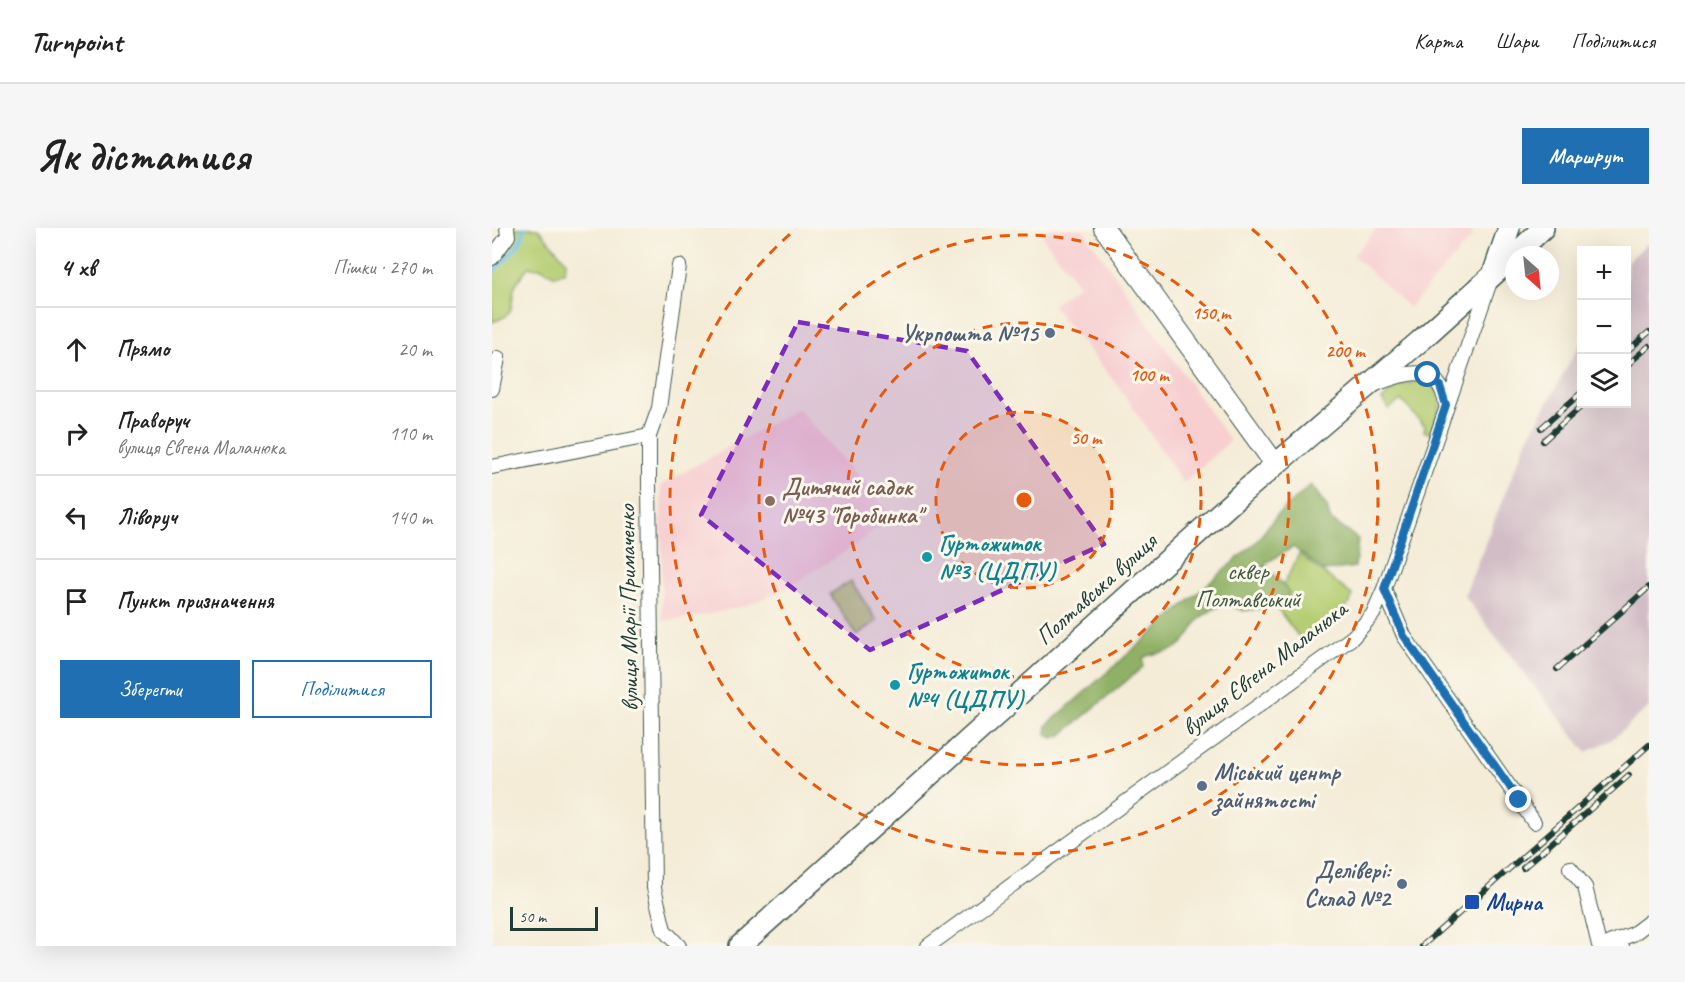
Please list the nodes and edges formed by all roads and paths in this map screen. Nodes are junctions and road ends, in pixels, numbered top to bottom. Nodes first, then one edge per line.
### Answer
1 (507, 228) edge
2 (1104, 228) edge
3 (1509, 228) edge
4 (1544, 228) edge
5 (1525, 246) edge
6 (492, 258) edge
7 (1505, 265) edge
8 (679, 266) dead end
9 (1491, 278) junction
10 (498, 358) dead end
11 (1367, 387) junction
12 (492, 389) edge
13 (1446, 405) junction
14 (650, 436) junction
15 (1275, 464) junction
16 (492, 468) edge
17 (1384, 589) junction
18 (1534, 822) dead end
19 (1570, 868) dead end
20 (1649, 922) edge
21 (679, 946) edge
22 (740, 946) edge
23 (928, 946) edge
24 (1598, 946) edge
25 (1622, 946) edge

1 - 6 street
2 - 15 main road
3 - 9 main road
4 - 5 main road, вулиця Євгена Маланюка
7 - 9 main road, вулиця Євгена Маланюка
8 - 14 street, вулиця Марії Примаченко
9 - 11 main road, Полтавська вулиця
9 - 13 street, вулиця Євгена Маланюка
10 - 12 street
11 - 13 street
11 - 15 main road, Полтавська вулиця
13 - 17 street, вулиця Євгена Маланюка
14 - 16 street
14 - 21 street, вулиця Марії Примаченко
15 - 22 main road, Полтавська вулиця
17 - 18 street
17 - 23 street, вулиця Євгена Маланюка
19 - 24 street
20 - 24 street
24 - 25 street

